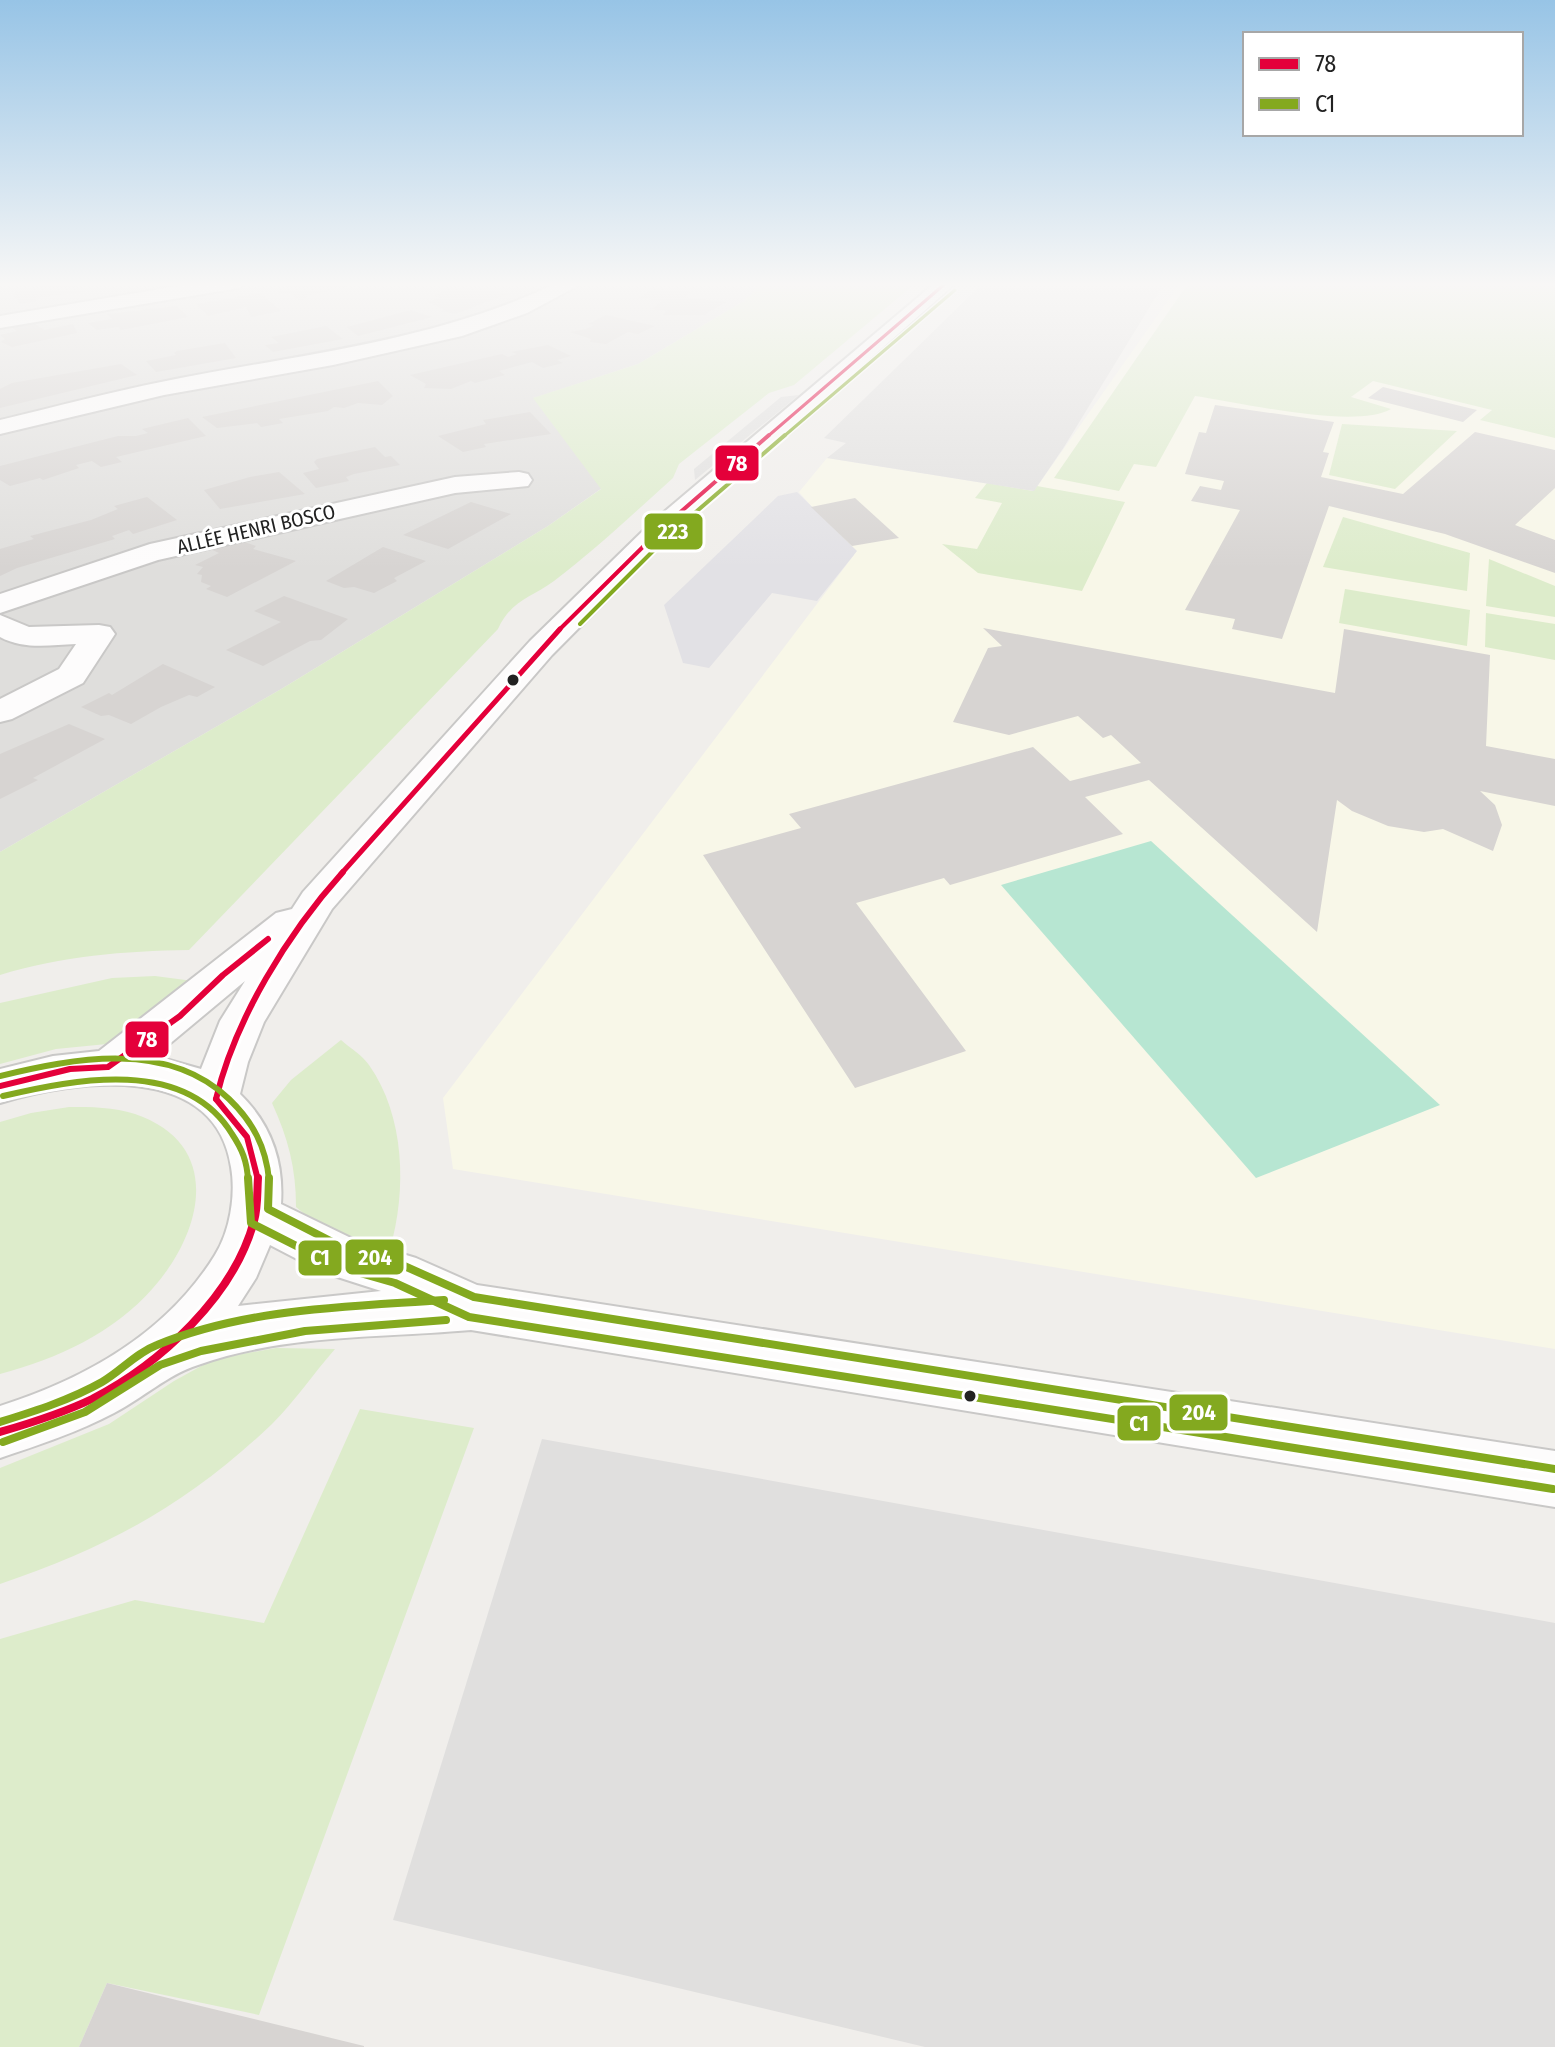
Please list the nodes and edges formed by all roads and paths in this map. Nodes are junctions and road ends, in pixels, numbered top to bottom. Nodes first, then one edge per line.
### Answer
1 (223, 378) edge
2 (837, 378) edge
3 (0, 427) edge
4 (519, 480) dead end
5 (0, 604) edge
6 (0, 624) edge
7 (0, 712) edge
8 (317, 901) junction
9 (108, 1067) junction
10 (0, 1086) edge
11 (216, 1099) junction
12 (257, 1215) junction
13 (471, 1307) junction
14 (160, 1354) junction
15 (0, 1432) edge
16 (1555, 1479) edge

1 - 3 street
2 - 8 street
4 - 5 street, ALLÉE HENRI BOSCO
6 - 7 street
8 - 9 street
8 - 11 street
9 - 10 street
9 - 11 street
11 - 12 street
12 - 13 street
12 - 14 street
13 - 14 street
13 - 16 street
14 - 15 street

